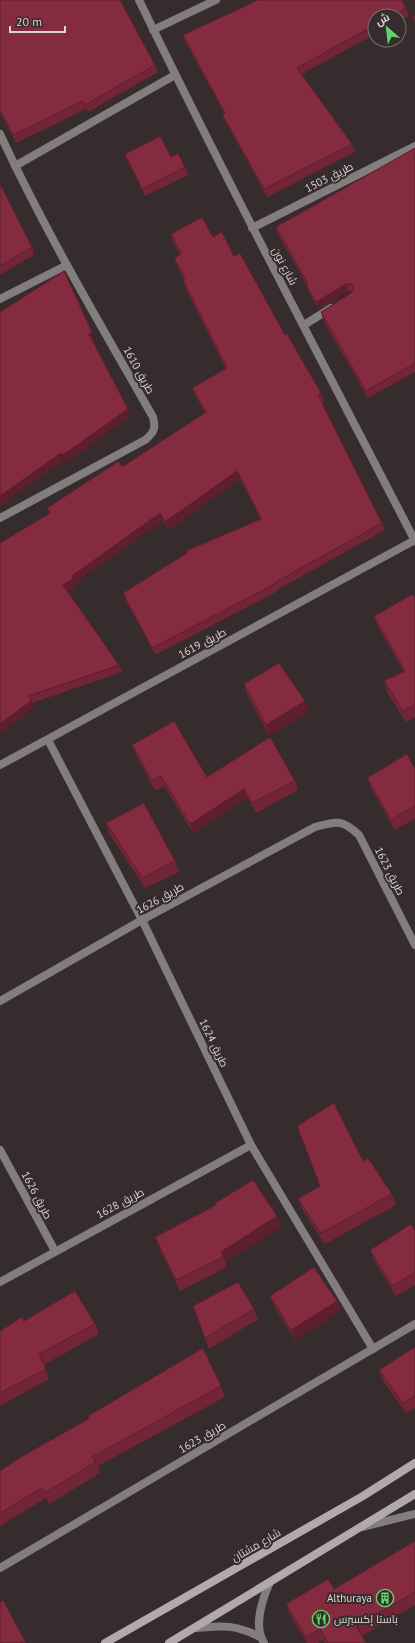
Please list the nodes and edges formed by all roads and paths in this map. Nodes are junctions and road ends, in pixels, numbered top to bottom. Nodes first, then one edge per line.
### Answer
1 (139, 0) edge
2 (216, 0) edge
3 (153, 30) junction
4 (175, 75) junction
5 (0, 134) edge
6 (415, 146) edge
7 (15, 166) junction
8 (252, 228) junction
9 (67, 265) junction
10 (0, 300) edge
11 (340, 303) edge
12 (304, 325) junction
13 (0, 518) edge
14 (415, 540) edge
15 (48, 740) junction
16 (0, 765) edge
17 (333, 821) joint
18 (142, 920) junction
19 (415, 945) edge
20 (0, 1001) edge
21 (251, 1145) junction
22 (0, 1150) edge
23 (55, 1251) junction
24 (0, 1282) edge
25 (415, 1324) edge
26 (373, 1349) junction
27 (415, 1463) edge
28 (415, 1494) edge
29 (415, 1514) edge
30 (361, 1527) junction
31 (0, 1568) edge
32 (270, 1582) junction
33 (196, 1628) junction
34 (262, 1640) edge
35 (105, 1643) edge
36 (169, 1643) edge

1 - 3 street, شارع نون
2 - 3 street
3 - 4 street, شارع نون
4 - 7 street
4 - 8 street, شارع نون
5 - 7 street, طريق 1610
6 - 8 street, طريق 1503
7 - 9 street, طريق 1610
8 - 12 street, شارع نون
9 - 10 street
9 - 13 street, طريق 1610
11 - 12 street
12 - 14 street, شارع نون
14 - 15 street, طريق 1619
15 - 16 street, طريق 1619
15 - 18 street, طريق 1624
17 - 18 street, طريق 1626
17 - 19 street, طريق 1623
18 - 20 street, طريق 1626
18 - 21 street, طريق 1624
21 - 23 street, طريق 1628
21 - 26 street, طريق 1624
22 - 23 street, طريق 1626
23 - 24 street, طريق 1628
25 - 26 street, طريق 1623
26 - 31 street, طريق 1623
27 - 35 street, شارع مشتان
28 - 30 street
29 - 30 street
30 - 32 street
32 - 33 street
32 - 34 street
33 - 34 street
33 - 36 street

